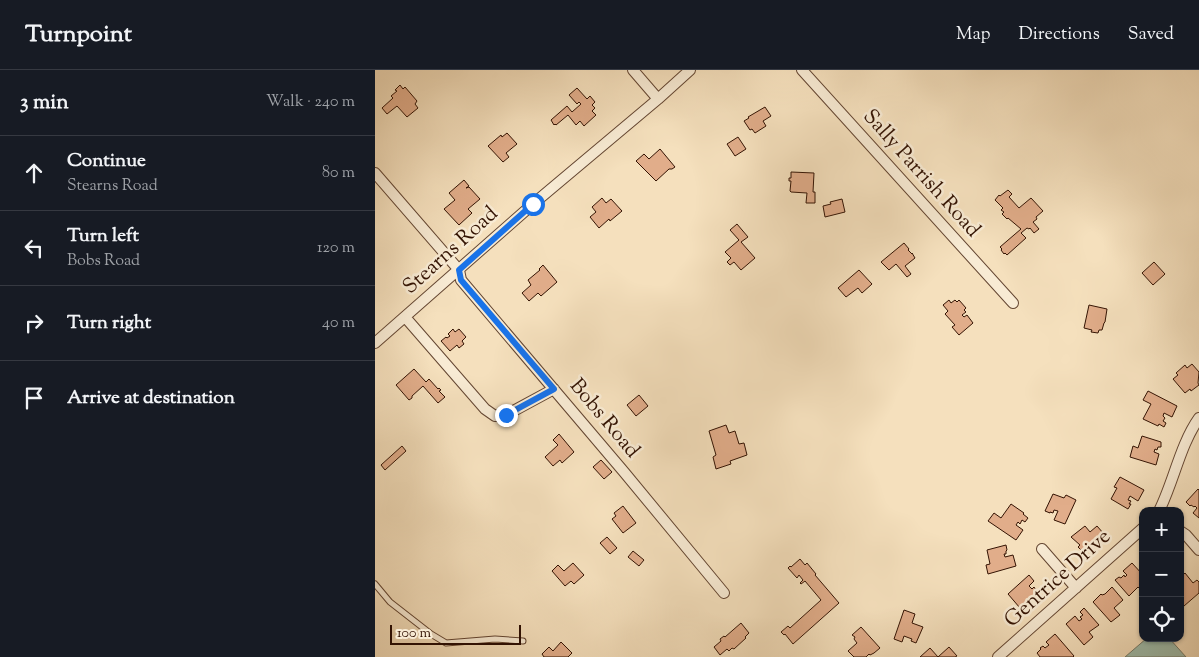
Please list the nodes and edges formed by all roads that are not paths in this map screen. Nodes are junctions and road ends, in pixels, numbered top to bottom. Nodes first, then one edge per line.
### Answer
1 (633, 70) edge
2 (690, 70) edge
3 (802, 70) edge
4 (658, 99) junction
5 (375, 174) edge
6 (459, 270) junction
7 (1013, 303) dead end
8 (405, 317) junction
9 (375, 344) edge
10 (554, 389) junction
11 (1199, 418) edge
12 (1161, 507) edge
13 (1139, 532) edge
14 (1184, 534) edge
15 (1042, 549) dead end
16 (1199, 550) edge
17 (375, 584) edge
18 (1076, 588) junction
19 (724, 593) dead end
20 (523, 641) dead end
21 (998, 657) edge

1 - 4 street
2 - 4 street, Stearns Road
3 - 7 street, Sally Parrish Road
4 - 6 street, Stearns Road
5 - 6 street, Bobs Road
6 - 8 street, Stearns Road
6 - 10 street, Bobs Road
8 - 9 street, Stearns Road
8 - 10 street
10 - 19 street, Bobs Road
11 - 12 street
13 - 18 street, Gentrice Drive
14 - 16 street
15 - 18 street
17 - 20 lane
18 - 21 street, Gentrice Drive

